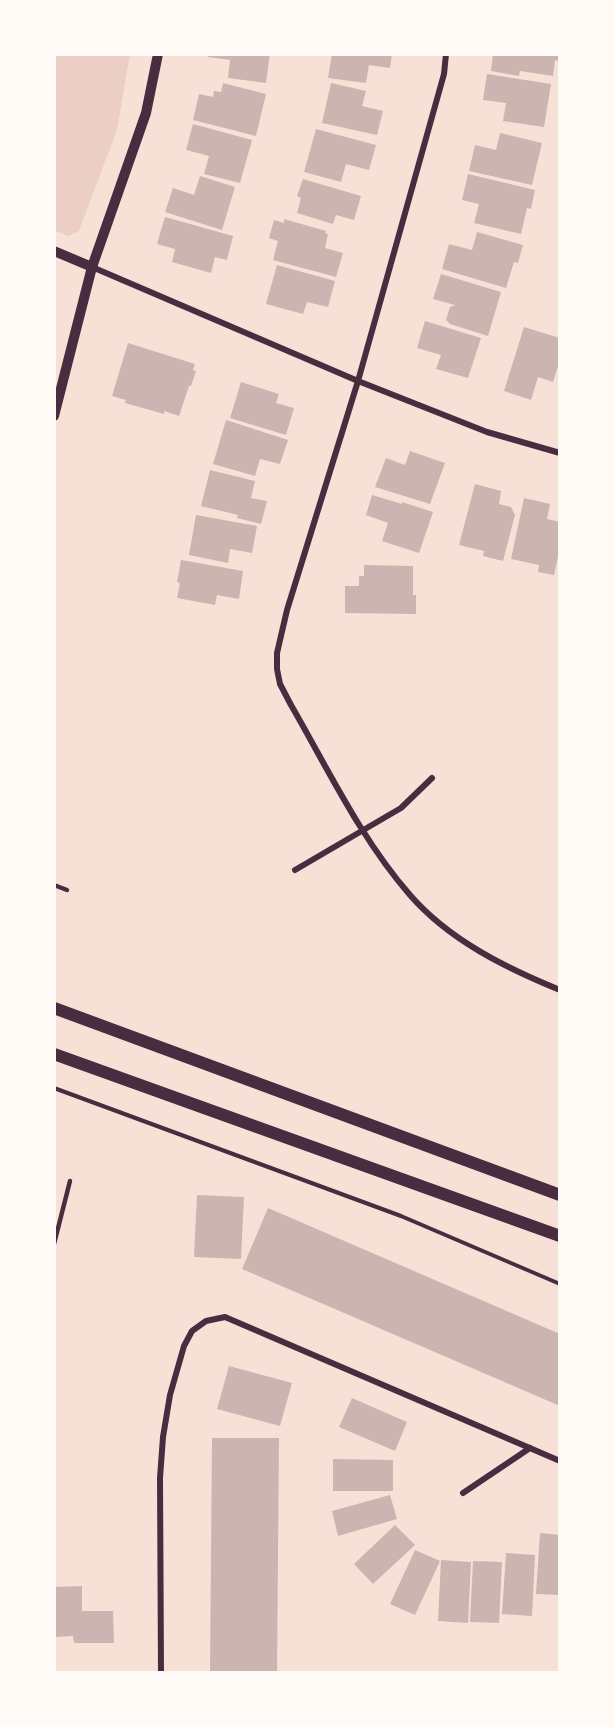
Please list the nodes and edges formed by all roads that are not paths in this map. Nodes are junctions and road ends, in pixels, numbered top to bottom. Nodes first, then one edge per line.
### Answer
1 (158, 54) edge
2 (446, 54) edge
3 (54, 251) edge
4 (92, 267) junction
5 (358, 381) junction
6 (54, 416) edge
7 (560, 453) edge
8 (432, 777) dead end
9 (364, 831) junction
10 (295, 870) dead end
11 (54, 885) edge
12 (67, 890) dead end
13 (560, 990) edge
14 (54, 1008) edge
15 (54, 1054) edge
16 (70, 1181) dead end
17 (560, 1195) edge
18 (560, 1236) edge
19 (54, 1244) edge
20 (530, 1448) junction
21 (560, 1461) edge
22 (463, 1493) dead end
23 (161, 1673) edge

1 - 4 street
2 - 5 street
3 - 4 street
4 - 5 street
4 - 6 street
5 - 7 street
5 - 9 street
8 - 9 street
9 - 10 street
9 - 13 street
11 - 12 lane
14 - 17 main road
15 - 18 main road
16 - 19 lane
20 - 21 street
20 - 22 street
20 - 23 street

